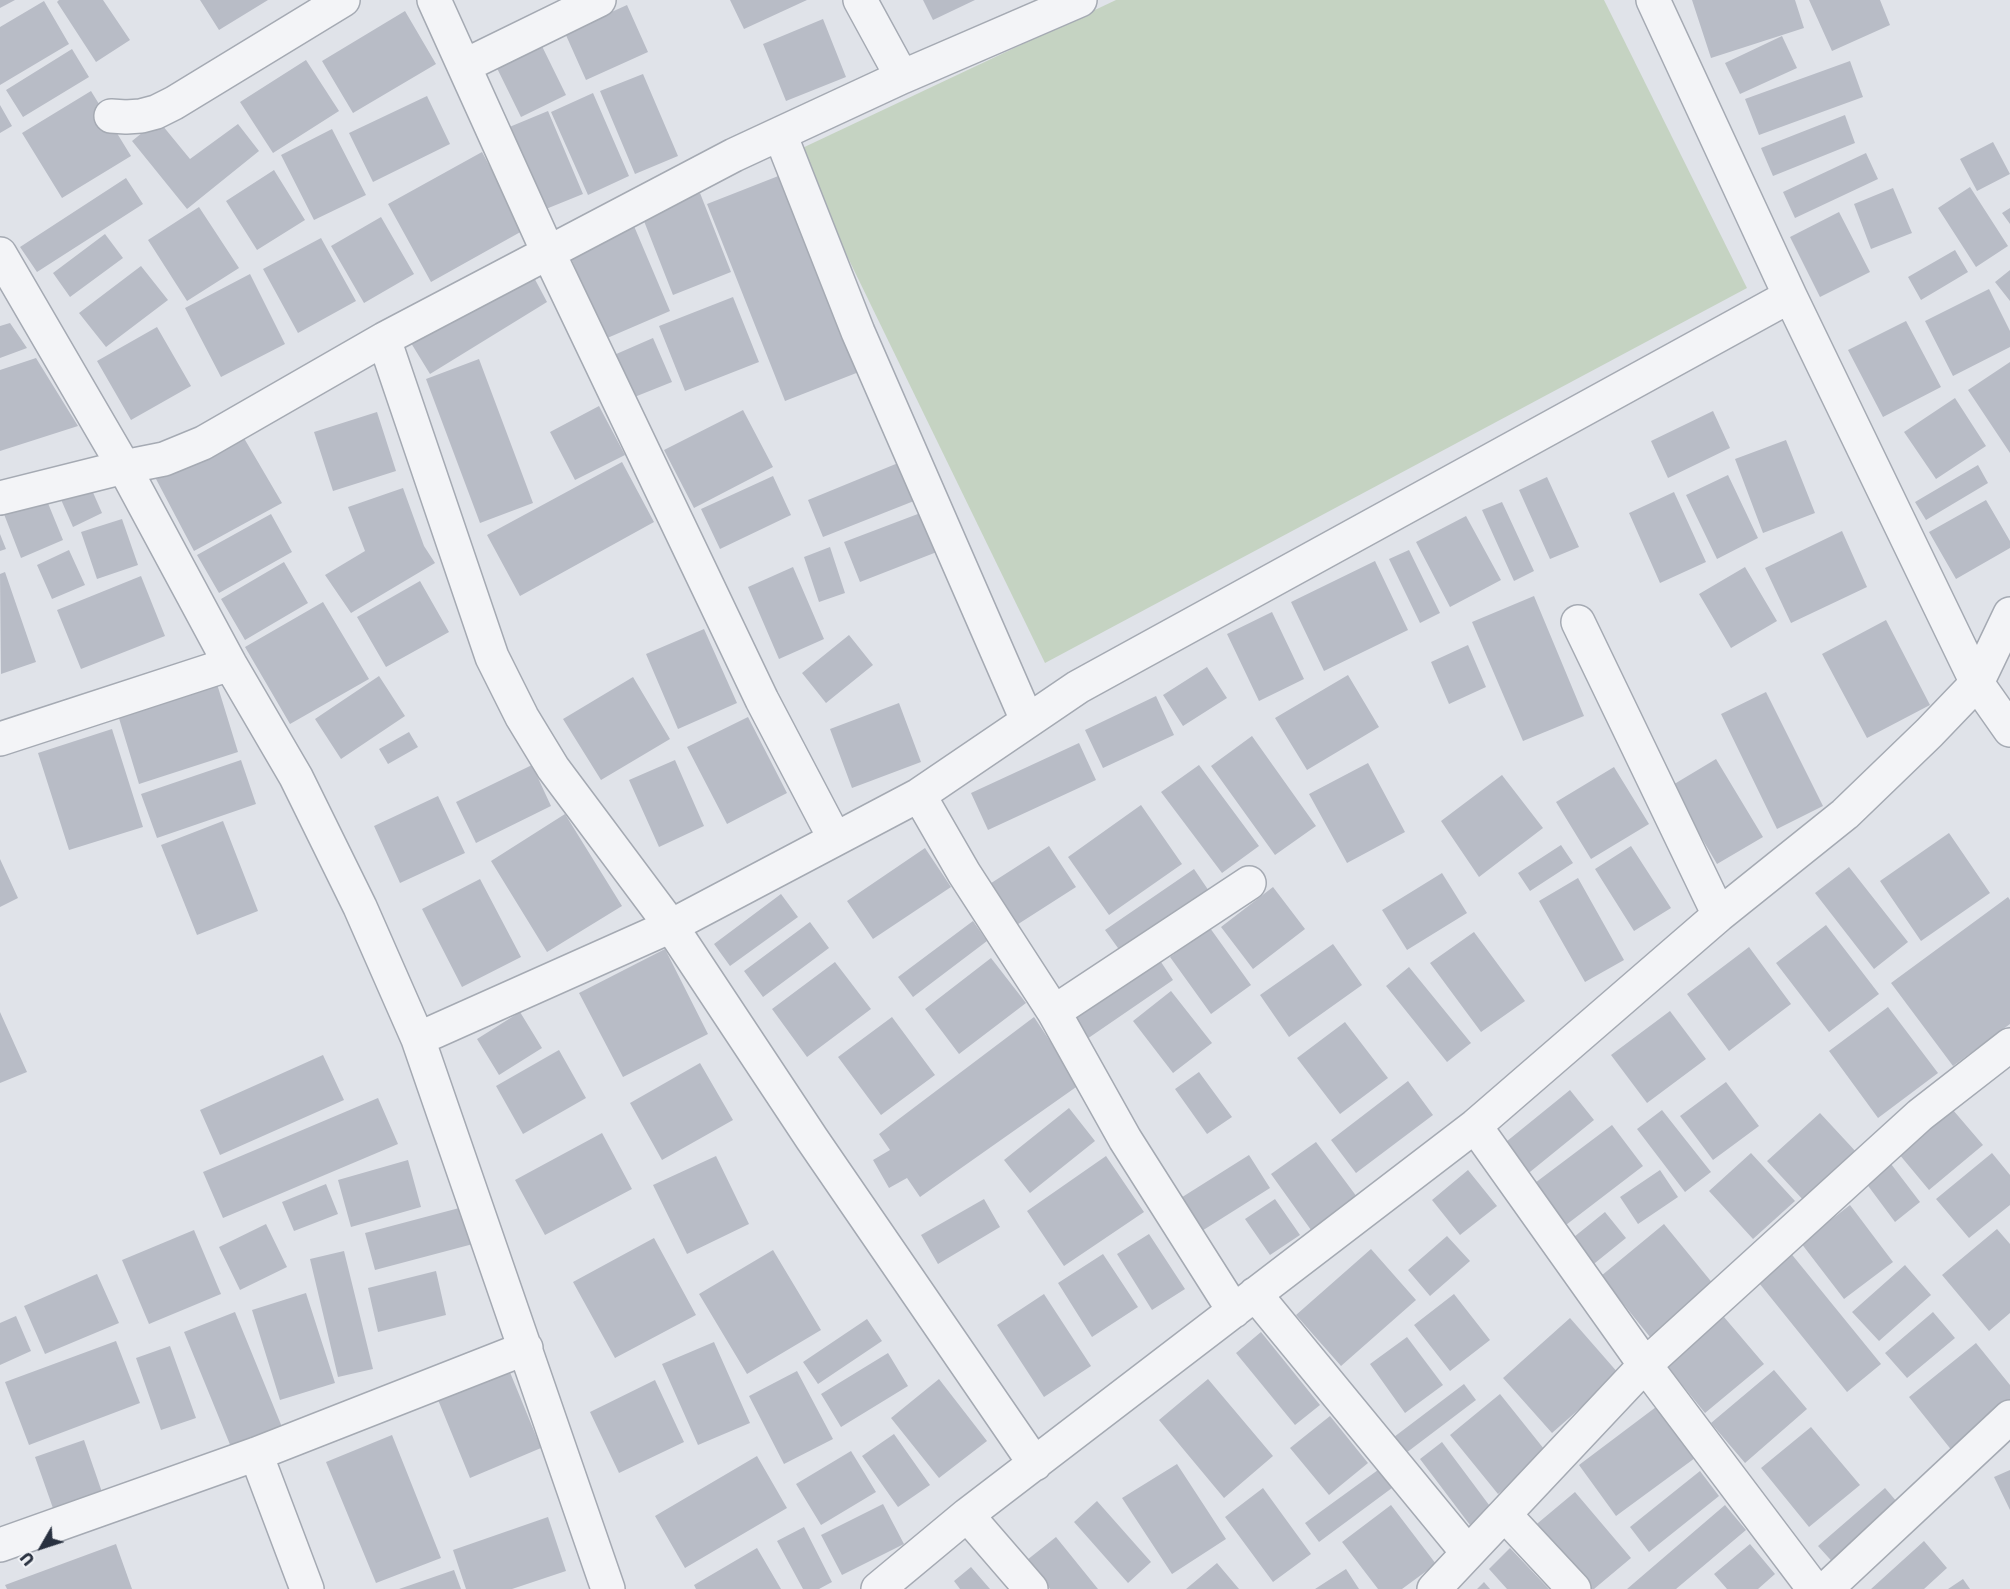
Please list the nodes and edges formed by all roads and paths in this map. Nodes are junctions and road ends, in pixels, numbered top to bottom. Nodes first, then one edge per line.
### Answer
1 (343, 0) edge
2 (434, 0) edge
3 (598, 0) edge
4 (860, 0) edge
5 (1080, 0) edge
6 (1653, 0) edge
7 (464, 66) junction
8 (902, 77) junction
9 (111, 116) dead end
10 (780, 134) junction
11 (549, 252) junction
12 (0, 254) edge
13 (1791, 296) junction
14 (384, 339) junction
15 (124, 466) junction
16 (0, 498) edge
17 (2010, 614) edge
18 (1578, 621) dead end
19 (230, 664) junction
20 (1977, 683) junction
21 (1027, 720) junction
22 (2010, 730) edge
23 (0, 739) edge
24 (919, 795) junction
25 (834, 839) junction
26 (1249, 883) dead end
27 (1719, 915) junction
28 (671, 926) junction
29 (1054, 1012) junction
30 (418, 1039) junction
31 (2010, 1045) edge
32 (1475, 1126) junction
33 (1244, 1302) junction
34 (526, 1348) junction
35 (1645, 1365) junction
36 (2010, 1417) edge
37 (256, 1454) junction
38 (1035, 1464) junction
39 (967, 1515) junction
40 (1505, 1515) junction
41 (0, 1545) edge
42 (1468, 1553) junction
43 (307, 1589) edge
44 (608, 1589) edge
45 (878, 1589) edge
46 (1031, 1589) edge
47 (1434, 1589) edge
48 (1574, 1589) edge
49 (1814, 1589) edge
50 (1826, 1589) edge

1 - 9 street
2 - 7 street
3 - 7 street
4 - 8 street
5 - 8 street
6 - 13 street
7 - 11 street
8 - 10 street
10 - 11 street
10 - 21 street
11 - 14 street
11 - 25 street
12 - 15 street
13 - 20 street
13 - 21 street
14 - 15 street
14 - 28 street
15 - 16 street
15 - 19 street
17 - 20 street
18 - 27 street
19 - 23 street
19 - 30 street
20 - 22 street
20 - 27 street
21 - 24 street
24 - 25 street
24 - 29 street
25 - 28 street
26 - 29 street
27 - 32 street
28 - 30 street
28 - 38 street
29 - 33 street
30 - 34 street
31 - 35 street
32 - 33 street
32 - 35 street
33 - 38 street
33 - 42 street
34 - 37 street
34 - 44 street
35 - 40 street
35 - 49 street
36 - 50 street
37 - 41 street
37 - 43 street
38 - 39 street
39 - 45 street
39 - 46 street
40 - 42 street
40 - 48 street
42 - 47 street

